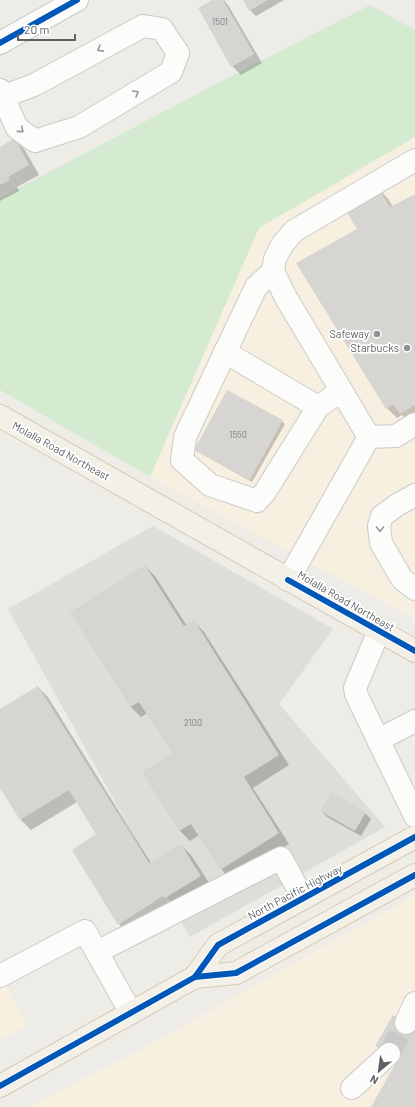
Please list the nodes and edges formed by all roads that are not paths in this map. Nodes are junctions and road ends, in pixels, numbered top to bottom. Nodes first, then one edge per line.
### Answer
1 (77, 0) edge
2 (0, 43) edge
3 (1, 95) edge
4 (415, 160) edge
5 (273, 271) junction
6 (225, 352) junction
7 (341, 391) junction
8 (318, 407) junction
9 (0, 416) edge
10 (415, 424) edge
11 (369, 437) junction
12 (415, 495) edge
13 (288, 580) junction
14 (415, 588) edge
15 (379, 631) junction
16 (415, 652) edge
17 (415, 721) edge
18 (378, 740) junction
19 (410, 793) edge
20 (415, 816) edge
21 (415, 837) edge
22 (415, 875) edge
23 (303, 898) junction
24 (320, 927) junction
25 (97, 952) junction
26 (0, 976) edge
27 (196, 977) junction
28 (415, 1003) edge
29 (131, 1013) junction
30 (406, 1022) tunnel mouth
31 (389, 1054) tunnel mouth
32 (0, 1086) edge
33 (352, 1088) dead end

1 - 2 street
3 -> 3 street
4 - 5 street
5 - 6 street
5 - 7 street
6 - 8 street
6 - 8 street
7 - 8 street
7 - 11 street
9 - 13 main road, Molalla Road Northeast
10 - 11 street
11 - 13 street
12 -> 14 street
13 - 15 main road, Molalla Road Northeast
15 - 16 main road, Molalla Road Northeast
15 - 18 street
17 - 18 street
18 - 19 street
19 - 20 street
21 - 23 main road, North Pacific Highway
22 - 24 main road, North Pacific Highway
23 - 24 main road
23 - 25 street
23 - 27 main road, North Pacific Highway
24 - 27 main road, North Pacific Highway
25 - 26 street
25 - 29 street
27 - 29 main road, North Pacific Highway
28 - 30 street
29 - 32 main road, North Pacific Highway
31 - 33 street

